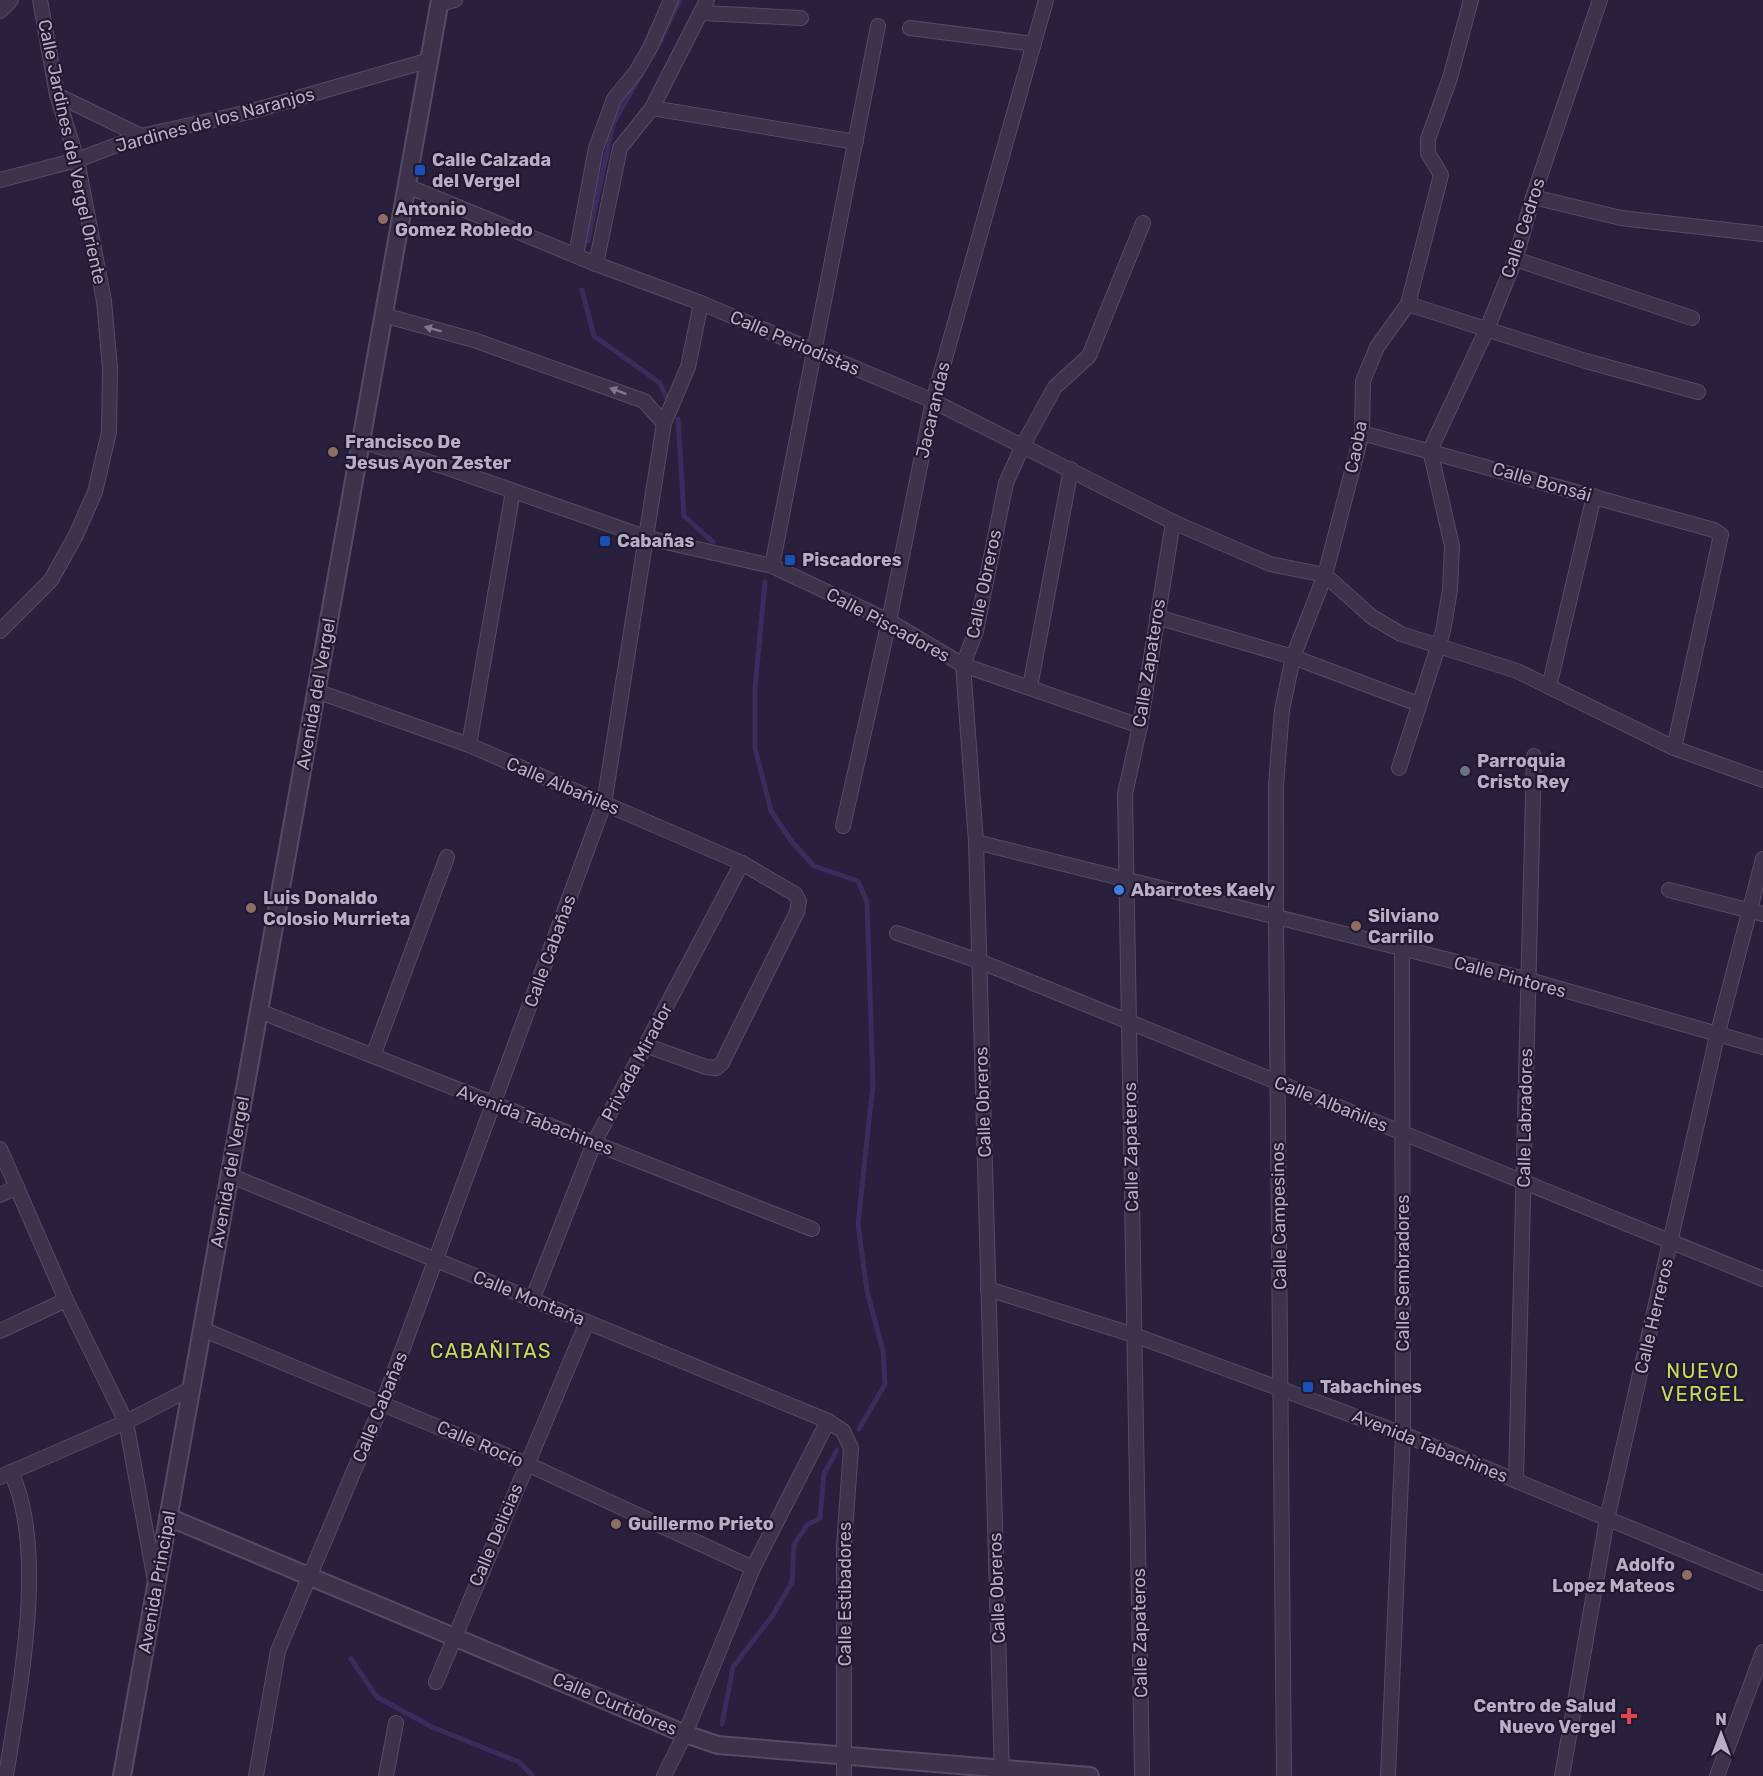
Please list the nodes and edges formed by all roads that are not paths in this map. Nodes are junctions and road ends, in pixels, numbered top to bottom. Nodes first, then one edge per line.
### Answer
1 (11, 0) edge
2 (40, 0) edge
3 (671, 0) edge
4 (707, 0) edge
5 (1046, 0) edge
6 (1471, 0) edge
7 (1600, 0) edge
8 (445, 1) edge
9 (0, 11) edge
10 (702, 13) junction
11 (801, 18) dead end
12 (878, 26) dead end
13 (910, 28) dead end
14 (1034, 44) junction
15 (430, 60) junction
16 (57, 94) junction
17 (652, 108) junction
18 (141, 136) junction
19 (856, 142) junction
20 (77, 160) junction
21 (0, 180) edge
22 (407, 186) junction
23 (1533, 198) junction
24 (1143, 224) dead end
25 (1763, 234) edge
26 (576, 255) junction
27 (1516, 257) junction
28 (596, 264) junction
29 (701, 303) junction
30 (1408, 304) junction
31 (383, 315) junction
32 (1692, 318) dead end
33 (1487, 329) junction
34 (815, 352) junction
35 (1698, 392) dead end
36 (933, 400) junction
37 (664, 423) junction
38 (1362, 433) junction
39 (361, 441) junction
40 (1023, 445) junction
41 (1430, 450) junction
42 (1071, 469) junction
43 (513, 491) junction
44 (1594, 496) junction
45 (1173, 522) junction
46 (648, 538) junction
47 (772, 566) junction
48 (1325, 575) junction
49 (0, 611) edge
50 (1157, 617) junction
51 (11, 621) junction
52 (889, 621) junction
53 (0, 631) edge
54 (1438, 644) junction
55 (1293, 657) junction
56 (963, 665) junction
57 (1030, 687) junction
58 (1549, 687) junction
59 (316, 691) junction
60 (1418, 704) junction
61 (1140, 726) junction
62 (469, 745) junction
63 (1674, 747) junction
64 (1534, 756) dead end
65 (1399, 768) dead end
66 (1763, 780) edge
67 (604, 804) junction
68 (843, 826) dead end
69 (976, 842) junction
70 (447, 857) dead end
71 (1763, 859) edge
72 (742, 863) junction
73 (1126, 880) junction
74 (1669, 890) dead end
75 (1757, 913) edge
76 (1276, 917) junction
77 (897, 933) dead end
78 (1402, 949) junction
79 (979, 961) junction
80 (1528, 980) junction
81 (259, 1011) junction
82 (1129, 1022) junction
83 (1717, 1036) junction
84 (645, 1045) junction
85 (1763, 1047) edge
86 (373, 1056) junction
87 (1278, 1082) junction
88 (494, 1104) junction
89 (1403, 1133) junction
90 (594, 1143) junction
91 (0, 1149) edge
92 (229, 1176) junction
93 (1523, 1182) junction
94 (17, 1187) junction
95 (0, 1195) edge
96 (812, 1229) dead end
97 (1671, 1242) junction
98 (436, 1260) junction
99 (1763, 1279) edge
100 (988, 1289) junction
101 (66, 1300) junction
102 (532, 1300) junction
103 (587, 1322) junction
104 (202, 1329) junction
105 (0, 1331) edge
106 (1134, 1335) junction
107 (192, 1388) junction
108 (1281, 1389) junction
109 (383, 1402) junction
110 (828, 1421) junction
111 (126, 1422) junction
112 (1403, 1434) junction
113 (527, 1464) junction
114 (5, 1474) edge
115 (1516, 1481) junction
116 (168, 1516) junction
117 (1607, 1518) junction
118 (753, 1568) junction
119 (310, 1576) junction
120 (1763, 1584) edge
121 (156, 1586) junction
122 (453, 1636) junction
123 (1763, 1652) edge
124 (436, 1682) dead end
125 (396, 1723) dead end
126 (685, 1734) junction
127 (845, 1756) junction
128 (1002, 1772) edge
129 (6, 1776) edge
130 (122, 1776) edge
131 (256, 1776) edge
132 (386, 1776) edge
133 (664, 1776) edge
134 (844, 1776) edge
135 (1090, 1776) edge
136 (1142, 1776) edge
137 (1284, 1776) edge
138 (1388, 1776) edge
139 (1562, 1776) edge
140 (1717, 1776) edge

1 - 9 street
2 - 16 street, Calle Jardines del Vergel Oriente
3 - 26 street
4 - 10 street
5 - 14 street, Jacarandas
6 - 30 street, Caoba
7 - 23 street, Calle Cedros
8 - 15 street, Avenida del Vergel
10 - 11 street
10 - 17 street
12 - 19 street
13 - 14 street
14 - 36 street, Jacarandas
15 - 18 street, Jardines de los Naranjos
15 - 22 street, Avenida del Vergel
16 - 18 street
16 - 20 street, Calle Jardines del Vergel Oriente
17 - 19 street
17 - 28 street
18 - 20 street, Jardines de los Naranjos
19 - 34 street
20 - 21 street, Jardines de los Naranjos
20 - 51 street, Calle Jardines del Vergel Oriente
22 - 26 street, Calle Periodistas
22 - 31 street, Avenida del Vergel
23 - 25 street
23 - 27 street, Calle Cedros
24 - 40 street, Calle Obreros
26 - 28 street, Calle Periodistas
27 - 32 street
27 - 33 street, Calle Cedros
28 - 29 street, Calle Periodistas
29 - 34 street, Calle Periodistas
29 - 37 street, Calle Cabañas
30 - 33 street
30 - 38 street, Caoba
37 -> 31 street
31 - 39 street, Avenida del Vergel
33 - 35 street
33 - 41 street, Calle Cedros
34 - 36 street, Calle Periodistas
34 - 47 street
36 - 40 street, Calle Periodistas
36 - 52 street, Jacarandas
37 - 46 street, Calle Cabañas
38 - 41 street, Calle Bonsái
38 - 48 street, Caoba
39 - 43 street, Calle Piscadores
39 - 59 street, Avenida del Vergel
40 - 42 street, Calle Periodistas
40 - 56 street, Calle Obreros
41 - 44 street, Calle Bonsái
41 - 54 street
42 - 45 street, Calle Periodistas
42 - 57 street
43 - 46 street, Calle Piscadores
43 - 62 street
44 - 58 street
44 - 63 street, Calle Bonsái
45 - 48 street, Calle Periodistas
45 - 50 street, Calle Zapateros
46 - 47 street, Calle Piscadores
46 - 67 street, Calle Cabañas
47 - 52 street, Calle Piscadores
48 - 54 street
48 - 55 street, Caoba
49 - 51 street
50 - 55 street
50 - 61 street, Calle Zapateros
51 - 53 street, Calle Jardines del Vergel Oriente
52 - 56 street, Calle Piscadores
52 - 68 street, Jacarandas
54 - 58 street
54 - 60 street
55 - 60 street
55 - 76 street, Calle Campesinos
56 - 57 street, Calle Piscadores
56 - 69 street, Calle Obreros
57 - 61 street, Calle Piscadores
58 - 63 street
59 - 62 street, Calle Albañiles
59 - 81 street, Avenida del Vergel
60 - 65 street
61 - 73 street, Calle Zapateros
62 - 67 street, Calle Albañiles
63 - 66 street
64 - 80 street, Calle Labradores
67 - 72 street, Calle Albañiles
67 - 88 street, Calle Cabañas
69 - 73 street, Calle Pintores
69 - 79 street, Calle Obreros
70 - 86 street
71 - 75 street, Calle Herreros
72 - 84 street, Privada Mirador
72 - 84 street, Calle Albañiles
73 - 76 street, Calle Pintores
73 - 82 street, Calle Zapateros
74 - 75 street
75 - 83 street, Calle Herreros
76 - 78 street, Calle Pintores
76 - 87 street, Calle Campesinos
77 - 79 street, Calle Albañiles
78 - 80 street, Calle Pintores
78 - 89 street, Calle Sembradores
79 - 82 street, Calle Albañiles
79 - 100 street, Calle Obreros
80 - 83 street, Calle Pintores
80 - 93 street, Calle Labradores
81 - 86 street, Avenida Tabachines
81 - 92 street, Avenida del Vergel
82 - 87 street, Calle Albañiles
82 - 106 street, Calle Zapateros
83 - 85 street, Calle Pintores
83 - 97 street, Calle Herreros
84 - 90 street, Privada Mirador
86 - 88 street, Avenida Tabachines
87 - 89 street, Calle Albañiles
87 - 108 street, Calle Campesinos
88 - 90 street, Avenida Tabachines
88 - 98 street, Calle Cabañas
89 - 93 street, Calle Albañiles
89 - 112 street, Calle Sembradores
90 - 96 street, Avenida Tabachines
90 - 102 street, Privada Mirador
91 - 94 street
92 - 98 street, Calle Montaña
92 - 104 street, Avenida del Vergel
93 - 97 street, Calle Albañiles
93 - 115 street, Calle Labradores
94 - 95 street
94 - 101 street
97 - 99 street, Calle Albañiles
97 - 117 street, Calle Herreros
98 - 102 street, Calle Montaña
98 - 109 street, Calle Cabañas
100 - 106 street, Avenida Tabachines
100 - 128 street, Calle Obreros
101 - 105 street
101 - 111 street
102 - 103 street, Calle Montaña
103 - 110 street, Calle Montaña
103 - 113 street, Calle Delicias
104 - 107 street, Avenida del Vergel
104 - 109 street, Calle Rocío
106 - 108 street, Avenida Tabachines
106 - 136 street, Calle Zapateros
107 - 111 street
107 - 116 street, Avenida Principal
108 - 112 street, Avenida Tabachines
108 - 137 street, Calle Campesinos
109 - 113 street, Calle Rocío
109 - 119 street, Calle Cabañas
110 - 118 street
110 - 127 street, Calle Estibadores
111 - 114 street
111 - 121 street
112 - 115 street, Avenida Tabachines
112 - 138 street, Calle Sembradores
113 - 118 street, Calle Rocío
113 - 122 street, Calle Delicias
114 - 129 street
115 - 117 street, Avenida Tabachines
116 - 119 street, Calle Curtidores
116 - 121 street, Avenida Principal
117 - 120 street, Avenida Tabachines
117 - 139 street, Calle Herreros
118 - 126 street
119 - 122 street, Calle Curtidores
119 - 131 street, Calle Cabañas
121 - 130 street, Avenida Principal
122 - 124 street, Calle Delicias
122 - 126 street, Calle Curtidores
123 - 140 street
125 - 132 street
126 - 127 street, Calle Curtidores
126 - 133 street
127 - 128 street, Calle Curtidores
127 - 134 street, Calle Estibadores
128 - 135 street, Calle Curtidores

